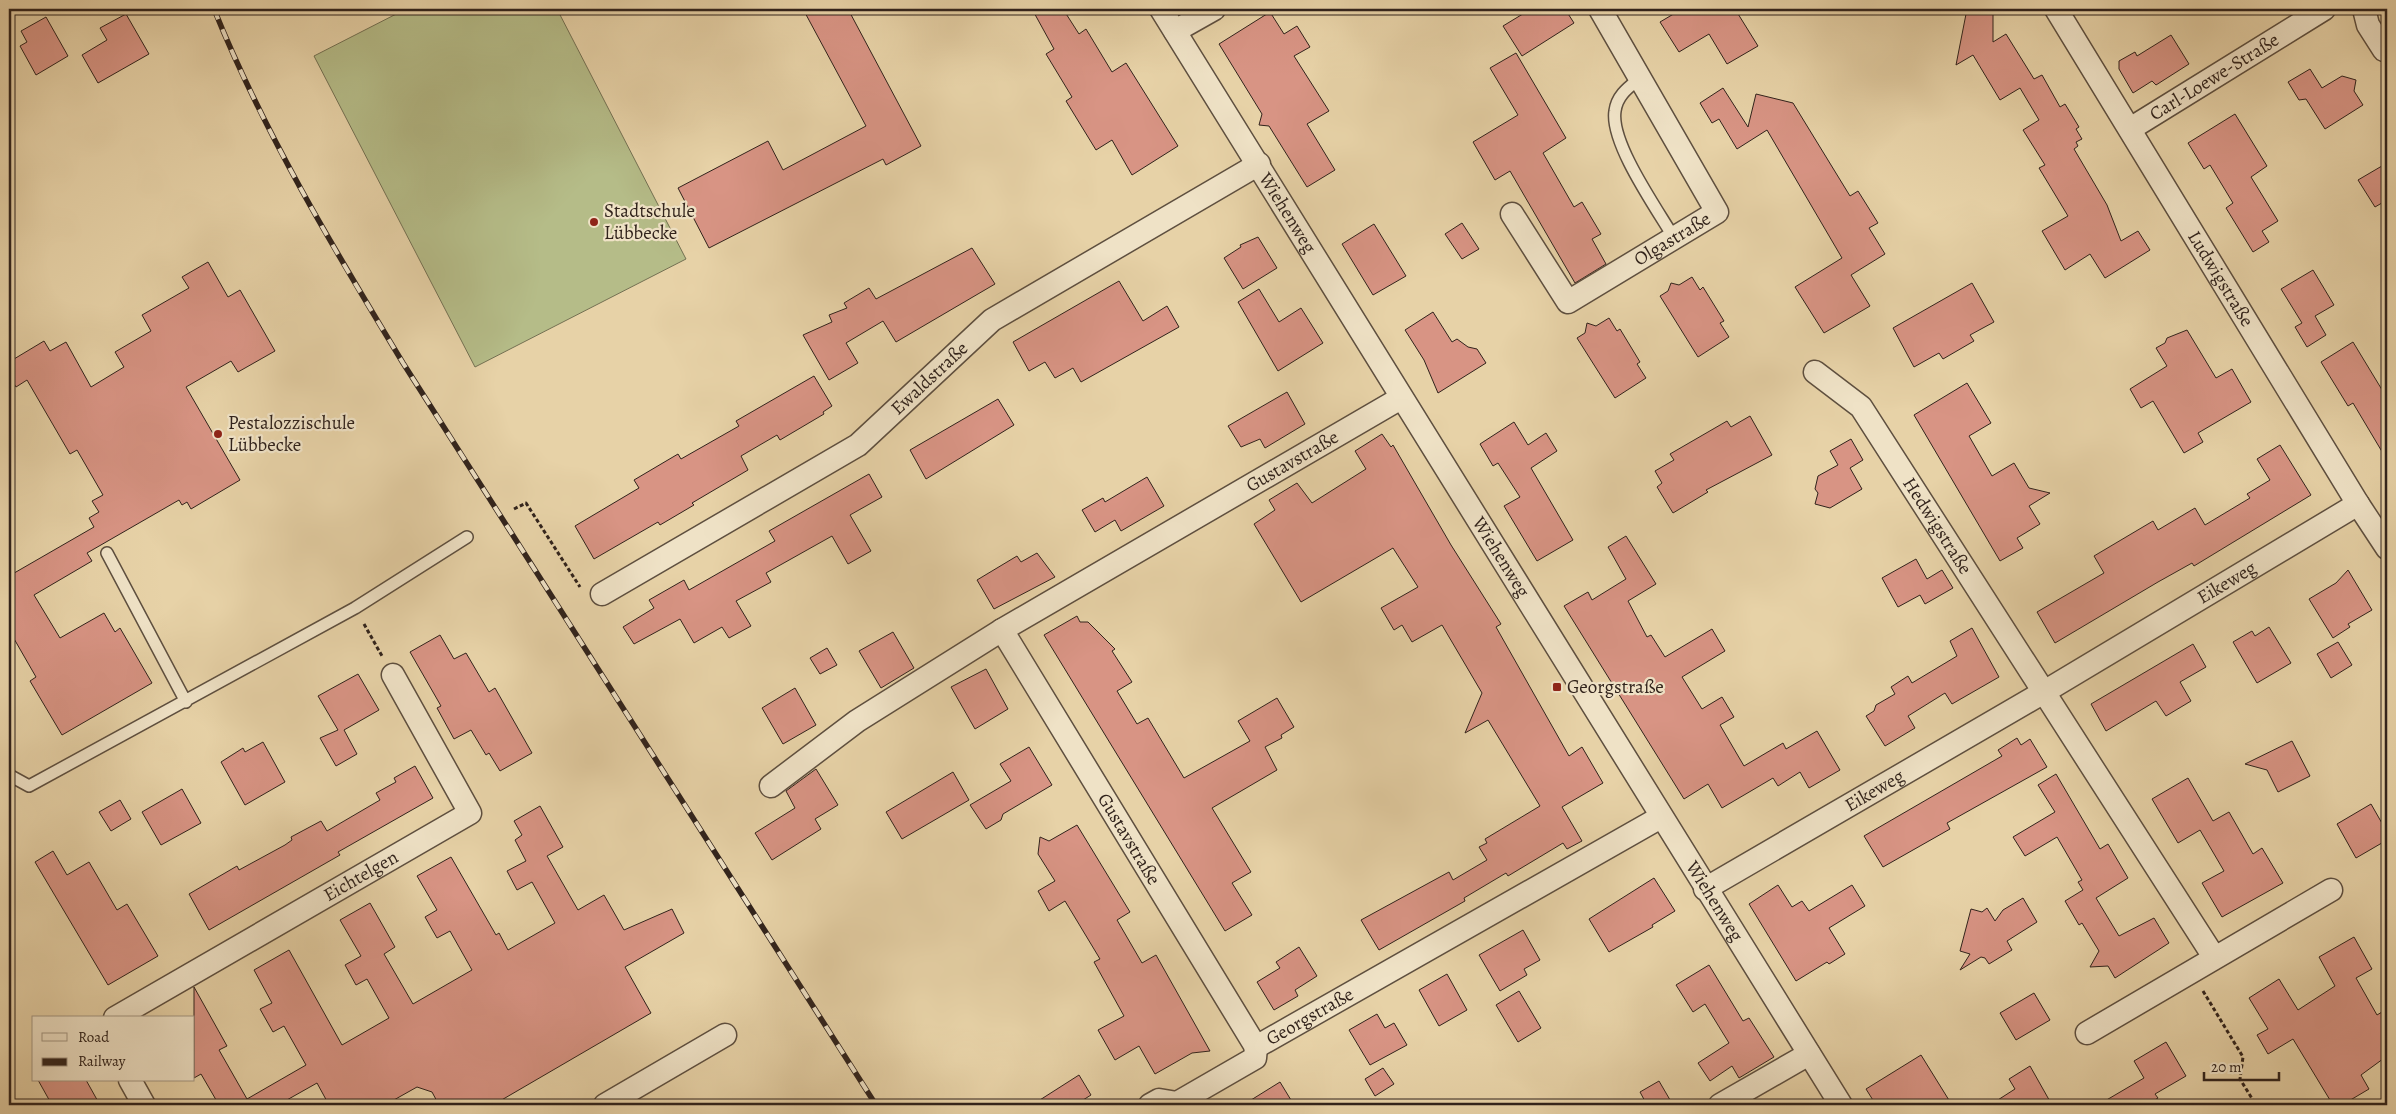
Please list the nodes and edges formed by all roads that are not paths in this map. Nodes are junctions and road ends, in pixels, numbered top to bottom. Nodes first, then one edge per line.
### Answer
1 (1161, 9) edge
2 (1214, 9) edge
3 (1600, 9) edge
4 (2056, 9) edge
5 (2324, 9) edge
6 (2364, 9) edge
7 (1175, 31) junction
8 (2387, 51) edge
9 (1640, 78) junction
10 (2130, 129) junction
11 (1259, 164) junction
12 (1512, 214) dead end
13 (1674, 238) junction
14 (1815, 372) dead end
15 (1401, 398) junction
16 (2358, 504) junction
17 (467, 538) dead end
18 (2387, 548) edge
19 (107, 553) dead end
20 (602, 594) road end
21 (1002, 630) junction
22 (392, 675) road end
23 (2044, 692) junction
24 (186, 702) junction
25 (9, 775) edge
26 (771, 786) dead end
27 (1661, 817) junction
28 (1705, 889) junction
29 (2331, 890) dead end
30 (2214, 957) junction
31 (118, 1016) edge
32 (2087, 1033) dead end
33 (725, 1036) dead end
34 (1256, 1048) junction
35 (1809, 1054) junction
36 (131, 1082) edge
37 (1178, 1104) edge
38 (144, 1105) edge
39 (605, 1105) edge
40 (1150, 1105) edge
41 (1720, 1105) edge
42 (1841, 1105) edge

1 - 7 street, Wiehenweg
2 - 7 street
3 - 9 street, Olgastraße
4 - 10 street, Ludwigstraße
5 - 10 street, Carl-Loewe-Straße
6 - 8 street
7 - 11 street, Wiehenweg
9 - 13 lane
9 - 13 street, Olgastraße
10 - 16 street, Ludwigstraße
11 - 15 street, Wiehenweg
11 - 20 street, Ewaldstraße
12 - 13 street, Olgastraße
14 - 23 street, Hedwigstraße
15 - 21 street, Gustavstraße
15 - 27 street, Wiehenweg
16 - 18 street, Ludwigstraße
16 - 23 street, Eikeweg
17 - 24 lane
19 - 24 lane
21 - 26 street, Gustavstraße
21 - 34 street, Gustavstraße
22 - 31 street, Eichtelgen
23 - 28 street, Eikeweg
23 - 30 street
24 - 25 lane
27 - 28 street, Wiehenweg
27 - 34 street, Georgstraße
28 - 35 street, Wiehenweg
29 - 30 street
30 - 32 street
33 - 39 street
34 - 37 street, Georgstraße
35 - 41 street
35 - 42 street, Wiehenweg
36 - 38 street
37 - 40 street, Georgstraße

